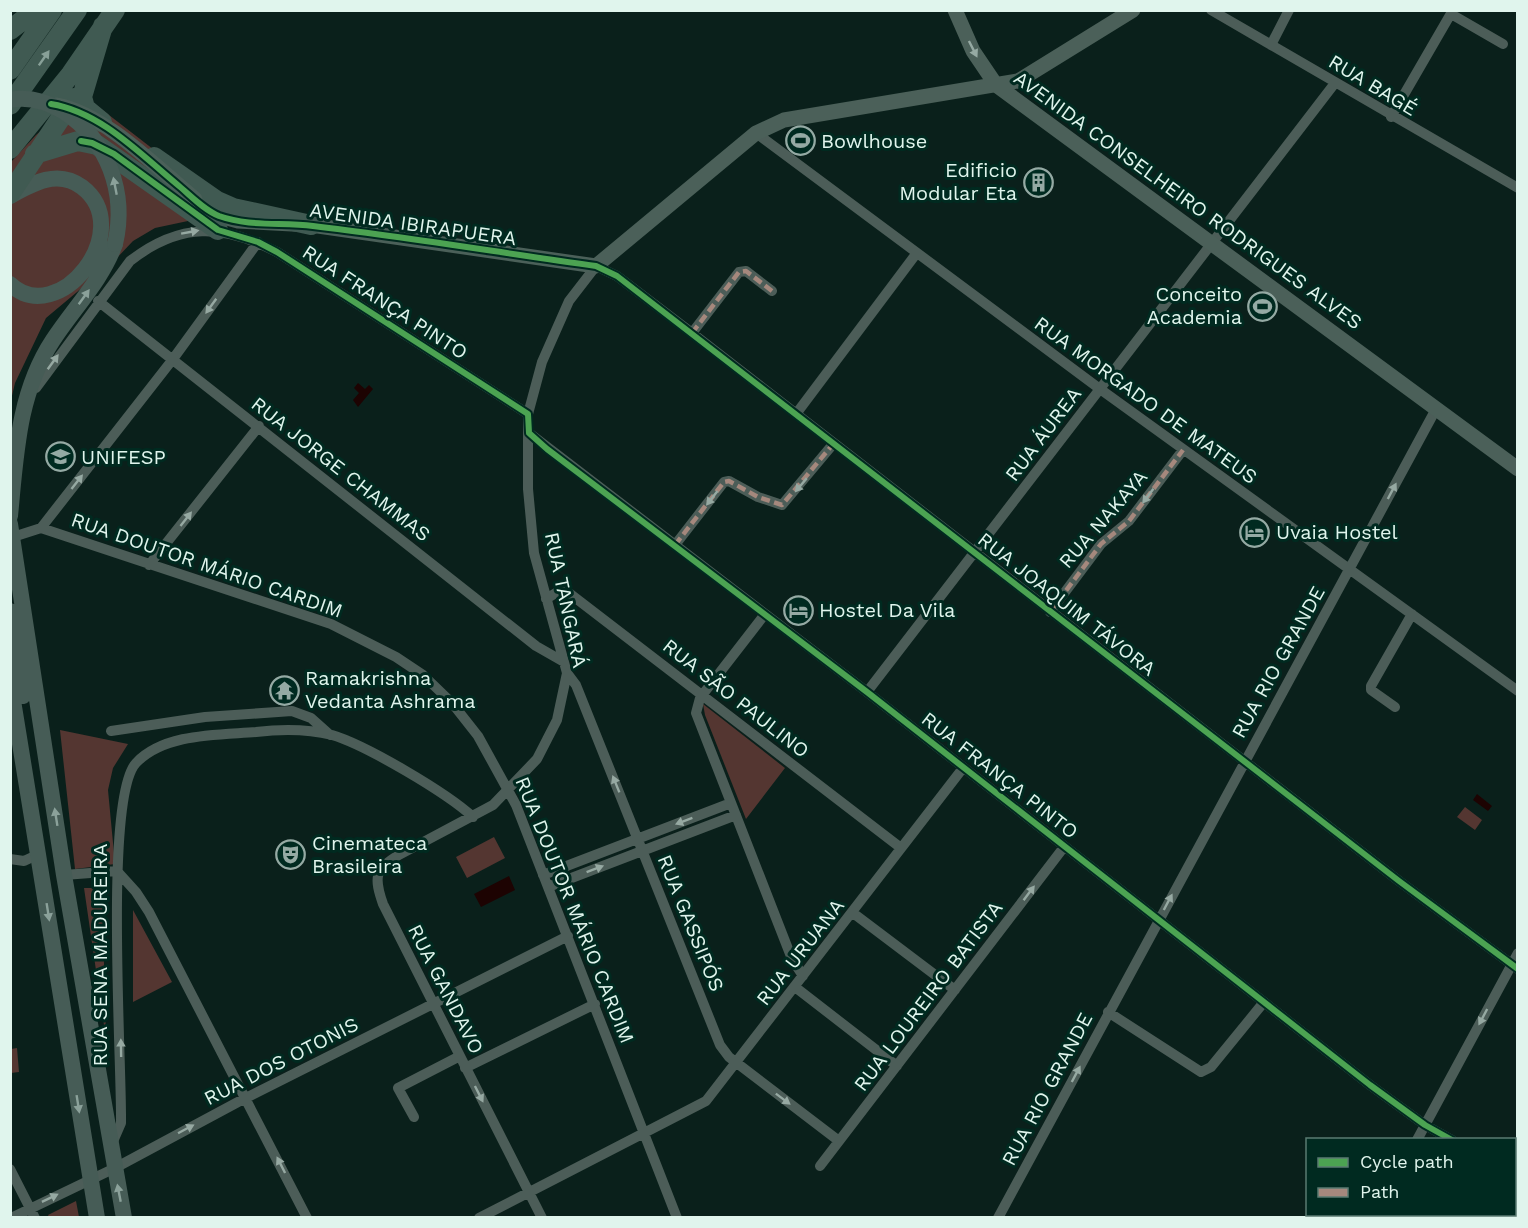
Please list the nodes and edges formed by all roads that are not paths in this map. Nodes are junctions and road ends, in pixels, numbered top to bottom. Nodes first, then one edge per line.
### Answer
1 (36, 10) edge
2 (52, 10) edge
3 (77, 10) edge
4 (115, 10) edge
5 (955, 10) edge
6 (1133, 10) edge
7 (1211, 10) edge
8 (1290, 10) edge
9 (1452, 12) edge
10 (13, 18) edge
11 (100, 18) edge
12 (1503, 44) dead end
13 (1271, 45) junction
14 (10, 70) edge
15 (1335, 83) junction
16 (84, 84) junction
17 (996, 85) junction
18 (10, 100) edge
19 (51, 104) junction
20 (10, 105) edge
21 (1391, 117) junction
22 (116, 131) junction
23 (10, 132) edge
24 (756, 134) junction
25 (94, 144) junction
26 (10, 149) edge
27 (35, 154) junction
28 (1518, 189) edge
29 (10, 195) edge
30 (311, 225) junction
31 (218, 230) junction
32 (258, 242) junction
33 (1212, 243) junction
34 (916, 254) junction
35 (596, 266) junction
36 (10, 284) edge
37 (772, 291) dead end
38 (98, 301) junction
39 (692, 333) junction
40 (172, 359) junction
41 (1100, 389) junction
42 (1436, 409) junction
43 (21, 411) junction
44 (528, 414) junction
45 (796, 414) junction
46 (259, 426) junction
47 (529, 433) junction
48 (834, 443) junction
49 (1184, 450) junction
50 (1517, 468) edge
51 (10, 516) edge
52 (41, 528) junction
53 (12, 530) edge
54 (675, 545) junction
55 (974, 553) junction
56 (149, 565) junction
57 (1349, 570) junction
58 (546, 599) junction
59 (10, 611) edge
60 (1050, 612) junction
61 (765, 614) junction
62 (1412, 614) junction
63 (564, 662) junction
64 (567, 673) junction
65 (10, 682) edge
66 (1518, 691) edge
67 (867, 692) junction
68 (703, 695) junction
69 (1395, 706) dead end
70 (111, 731) dead end
71 (331, 735) junction
72 (20, 744) junction
73 (1244, 761) junction
74 (963, 768) junction
75 (509, 790) junction
76 (731, 803) junction
77 (736, 816) junction
78 (473, 817) junction
79 (638, 838) junction
80 (1064, 847) junction
81 (901, 848) junction
82 (643, 850) junction
83 (39, 854) junction
84 (10, 859) edge
85 (117, 871) junction
86 (64, 875) junction
87 (543, 875) junction
88 (548, 887) junction
89 (853, 913) junction
90 (1158, 920) junction
91 (568, 936) junction
92 (1518, 952) edge
93 (1514, 967) edge
94 (803, 976) junction
95 (795, 987) junction
96 (955, 990) junction
97 (1264, 1002) junction
98 (434, 1004) junction
99 (595, 1004) junction
100 (1108, 1012) junction
101 (460, 1056) junction
102 (737, 1063) junction
103 (897, 1066) junction
104 (465, 1068) junction
105 (247, 1098) junction
106 (414, 1117) dead end
107 (1425, 1125) junction
108 (645, 1134) junction
109 (1418, 1138) edge
110 (1448, 1138) edge
111 (839, 1141) junction
112 (111, 1146) junction
113 (820, 1166) dead end
114 (115, 1168) junction
115 (10, 1169) edge
116 (90, 1179) junction
117 (529, 1192) junction
118 (32, 1213) edge
119 (11, 1218) edge
120 (96, 1218) edge
121 (124, 1218) edge
122 (307, 1218) edge
123 (479, 1218) edge
124 (542, 1218) edge
125 (677, 1218) edge
126 (998, 1218) edge

1 - 10 highway
2 - 14 highway
20 -> 3 highway
4 - 11 highway
5 -> 17 street
6 - 17 street
7 - 13 street, RUA BAGÉ
8 - 13 street
9 - 12 street
9 - 21 street
11 - 16 highway
11 - 23 highway
11 - 26 highway
13 - 15 street, RUA BAGÉ
15 - 21 street, RUA BAGÉ
15 - 33 street, RUA ÁUREA
16 - 22 highway
16 - 27 highway
17 - 24 street, AVENIDA CONSELHEIRO RODRIGUES ALVES
17 - 33 street, AVENIDA CONSELHEIRO RODRIGUES ALVES
18 - 19 main road, bridge
19 - 30 street, AVENIDA IBIRAPUERA, bridge
43 -> 19 main road, bridge
21 - 28 street, RUA BAGÉ
22 - 25 highway
22 - 30 highway
24 - 34 street, RUA MORGADO DE MATEUS
24 - 35 street, AVENIDA CONSELHEIRO RODRIGUES ALVES
25 - 27 highway
25 - 31 highway
27 - 29 highway
29 - 36 main road
30 - 35 street, AVENIDA IBIRAPUERA
31 - 32 street, RUA FRANÇA PINTO
38 -> 31 street, RUA FRANÇA PINTO
32 -> 40 street
32 - 44 street, RUA FRANÇA PINTO
33 - 41 street, RUA ÁUREA
33 - 42 street, AVENIDA CONSELHEIRO RODRIGUES ALVES
34 - 41 street, RUA MORGADO DE MATEUS
34 - 45 street
35 - 39 street, RUA JOAQUIM TÁVORA
35 - 44 street, RUA TANGARÁ
37 - 39 street
38 - 40 street, RUA JORGE CHAMMAS
43 -> 38 street, RUA FRANÇA PINTO
39 - 45 street, RUA JOAQUIM TÁVORA
40 - 46 street, RUA JORGE CHAMMAS
52 -> 40 street
41 - 49 street, RUA MORGADO DE MATEUS
41 - 55 street, RUA ÁUREA
42 - 50 street, AVENIDA CONSELHEIRO RODRIGUES ALVES
57 -> 42 street, RUA RIO GRANDE
43 - 51 main road
44 - 47 street, RUA TANGARÁ
45 - 48 street, RUA JOAQUIM TÁVORA
56 -> 46 street
46 - 63 street, RUA JORGE CHAMMAS
47 - 54 street, RUA FRANÇA PINTO
47 - 58 street, RUA TANGARÁ
48 -> 54 street
48 - 55 street, RUA JOAQUIM TÁVORA
49 - 57 street, RUA MORGADO DE MATEUS
49 -> 60 street, RUA NAKAYA
52 - 53 street, RUA DOUTOR MÁRIO CARDIM
52 - 56 street, RUA DOUTOR MÁRIO CARDIM
86 -> 53 main road, RUA SENA MADUREIRA
54 - 61 street, RUA FRANÇA PINTO
55 - 60 street, RUA JOAQUIM TÁVORA
55 - 67 street, RUA ÁUREA
56 - 75 street, RUA DOUTOR MÁRIO CARDIM
57 - 62 street, RUA MORGADO DE MATEUS
57 - 73 street, RUA RIO GRANDE
58 - 63 street, RUA TANGARÁ
58 - 68 street, RUA SÃO PAULINO
59 - 72 main road
60 - 73 street, RUA JOAQUIM TÁVORA
61 - 67 street, RUA FRANÇA PINTO
61 - 68 street
62 - 66 street, RUA MORGADO DE MATEUS
62 - 69 street
63 - 64 street, RUA TANGARÁ
64 - 75 street, RUA TANGARÁ
79 -> 64 street, RUA GASSIPÓS
65 - 72 main road, RUA SENA MADUREIRA
67 - 74 street, RUA FRANÇA PINTO
68 - 76 street
68 - 81 street, RUA SÃO PAULINO
70 - 71 street
71 - 78 street, RUA SENA MADUREIRA
71 - 85 street, RUA SENA MADUREIRA
72 - 83 main road, RUA SENA MADUREIRA
90 -> 73 street, RUA RIO GRANDE
73 - 93 street, RUA JOAQUIM TÁVORA
74 - 80 street, RUA FRANÇA PINTO
74 - 81 street, RUA URUANA
75 - 78 street, RUA TANGARÁ
75 - 87 street, RUA DOUTOR MÁRIO CARDIM
76 - 77 street
76 -> 79 street
77 - 82 street
77 - 94 street
78 - 98 street, RUA GANDAVO
79 - 82 street, RUA GASSIPÓS
79 - 87 street
80 - 90 street, RUA FRANÇA PINTO
96 -> 80 street, RUA LOUREIRO BATISTA
81 - 89 street, RUA URUANA
88 -> 82 street
82 - 102 street, RUA GASSIPÓS
83 - 84 street
83 -> 116 main road, RUA SENA MADUREIRA
85 - 86 street
85 - 105 street
112 -> 85 street, RUA SENA MADUREIRA
86 - 112 main road, RUA SENA MADUREIRA
87 - 88 street, RUA DOUTOR MÁRIO CARDIM
88 - 91 street, RUA DOUTOR MÁRIO CARDIM
89 - 94 street, RUA URUANA
89 - 96 street
90 - 97 street, RUA FRANÇA PINTO
90 - 100 street, RUA RIO GRANDE
91 - 98 street, RUA DOS OTONIS
91 - 99 street, RUA DOUTOR MÁRIO CARDIM
92 - 93 street
93 -> 107 street
94 - 95 street, RUA URUANA
95 - 102 street, RUA URUANA
95 - 103 street
96 - 103 street, RUA LOUREIRO BATISTA
97 - 100 street
97 - 107 street, RUA FRANÇA PINTO
98 - 101 street, RUA GANDAVO
98 - 105 street, RUA DOS OTONIS
99 - 104 street
99 - 108 street, RUA DOUTOR MÁRIO CARDIM
126 -> 100 street, RUA RIO GRANDE
101 - 104 street, RUA GANDAVO
101 - 106 street
102 - 108 street, RUA URUANA
102 -> 111 street, RUA GASSIPÓS
103 - 111 street, RUA LOUREIRO BATISTA
104 -> 117 street, RUA GANDAVO
114 -> 105 street, RUA DOS OTONIS
122 -> 105 street
107 - 109 street
107 - 110 street, RUA FRANÇA PINTO
108 - 117 street, RUA URUANA
108 - 125 street, RUA DOUTOR MÁRIO CARDIM
111 - 113 street, RUA LOUREIRO BATISTA
112 - 114 main road, RUA SENA MADUREIRA
114 - 116 street, RUA DOS OTONIS
121 -> 114 main road, RUA SENA MADUREIRA
115 - 118 street
118 -> 116 street, RUA DOS OTONIS
116 - 120 main road, RUA SENA MADUREIRA
117 - 123 street, RUA URUANA
117 - 124 street, RUA GANDAVO
118 - 119 street, RUA DOS OTONIS

